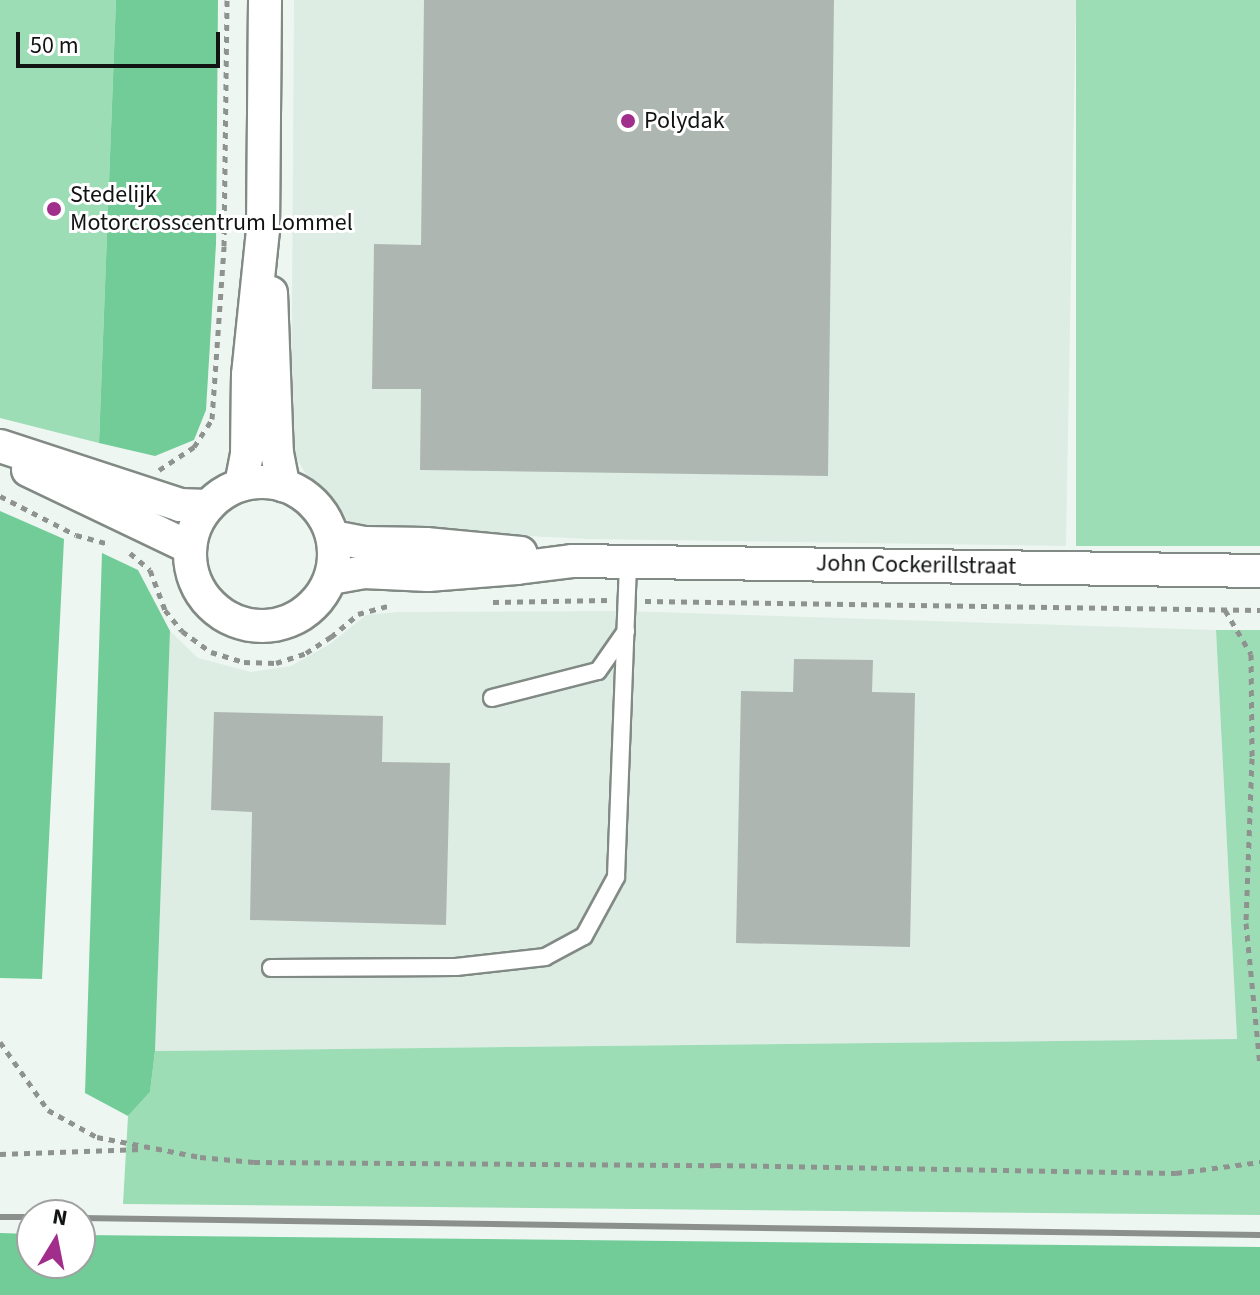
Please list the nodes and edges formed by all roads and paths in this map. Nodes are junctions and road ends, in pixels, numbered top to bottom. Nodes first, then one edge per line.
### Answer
1 (227, 0) edge
2 (265, 0) edge
3 (263, 230) junction
4 (0, 446) edge
5 (0, 455) edge
6 (241, 485) junction
7 (283, 485) junction
8 (148, 494) junction
9 (207, 506) junction
10 (333, 537) junction
11 (189, 547) junction
12 (628, 560) junction
13 (572, 561) junction
14 (1260, 571) edge
15 (331, 578) junction
16 (1225, 610) dead end
17 (627, 631) junction
18 (492, 698) dead end
19 (271, 968) dead end
20 (0, 1042) edge
21 (1260, 1066) edge
22 (151, 1149) junction
23 (0, 1154) edge
24 (1260, 1162) edge

1 - 8 path
2 - 3 street
3 - 6 street
3 - 7 street
4 - 8 street
5 - 11 street
6 - 7 street
6 - 9 street
7 - 10 street
8 - 9 street
9 - 11 street
10 - 13 street, John Cockerillstraat
10 - 15 street
11 - 15 street
12 - 13 street, John Cockerillstraat
12 - 14 street, John Cockerillstraat
12 - 17 lane
13 - 15 street, John Cockerillstraat
16 - 21 path
17 - 18 lane
17 - 19 lane
20 - 22 path
22 - 23 path
22 - 24 path

